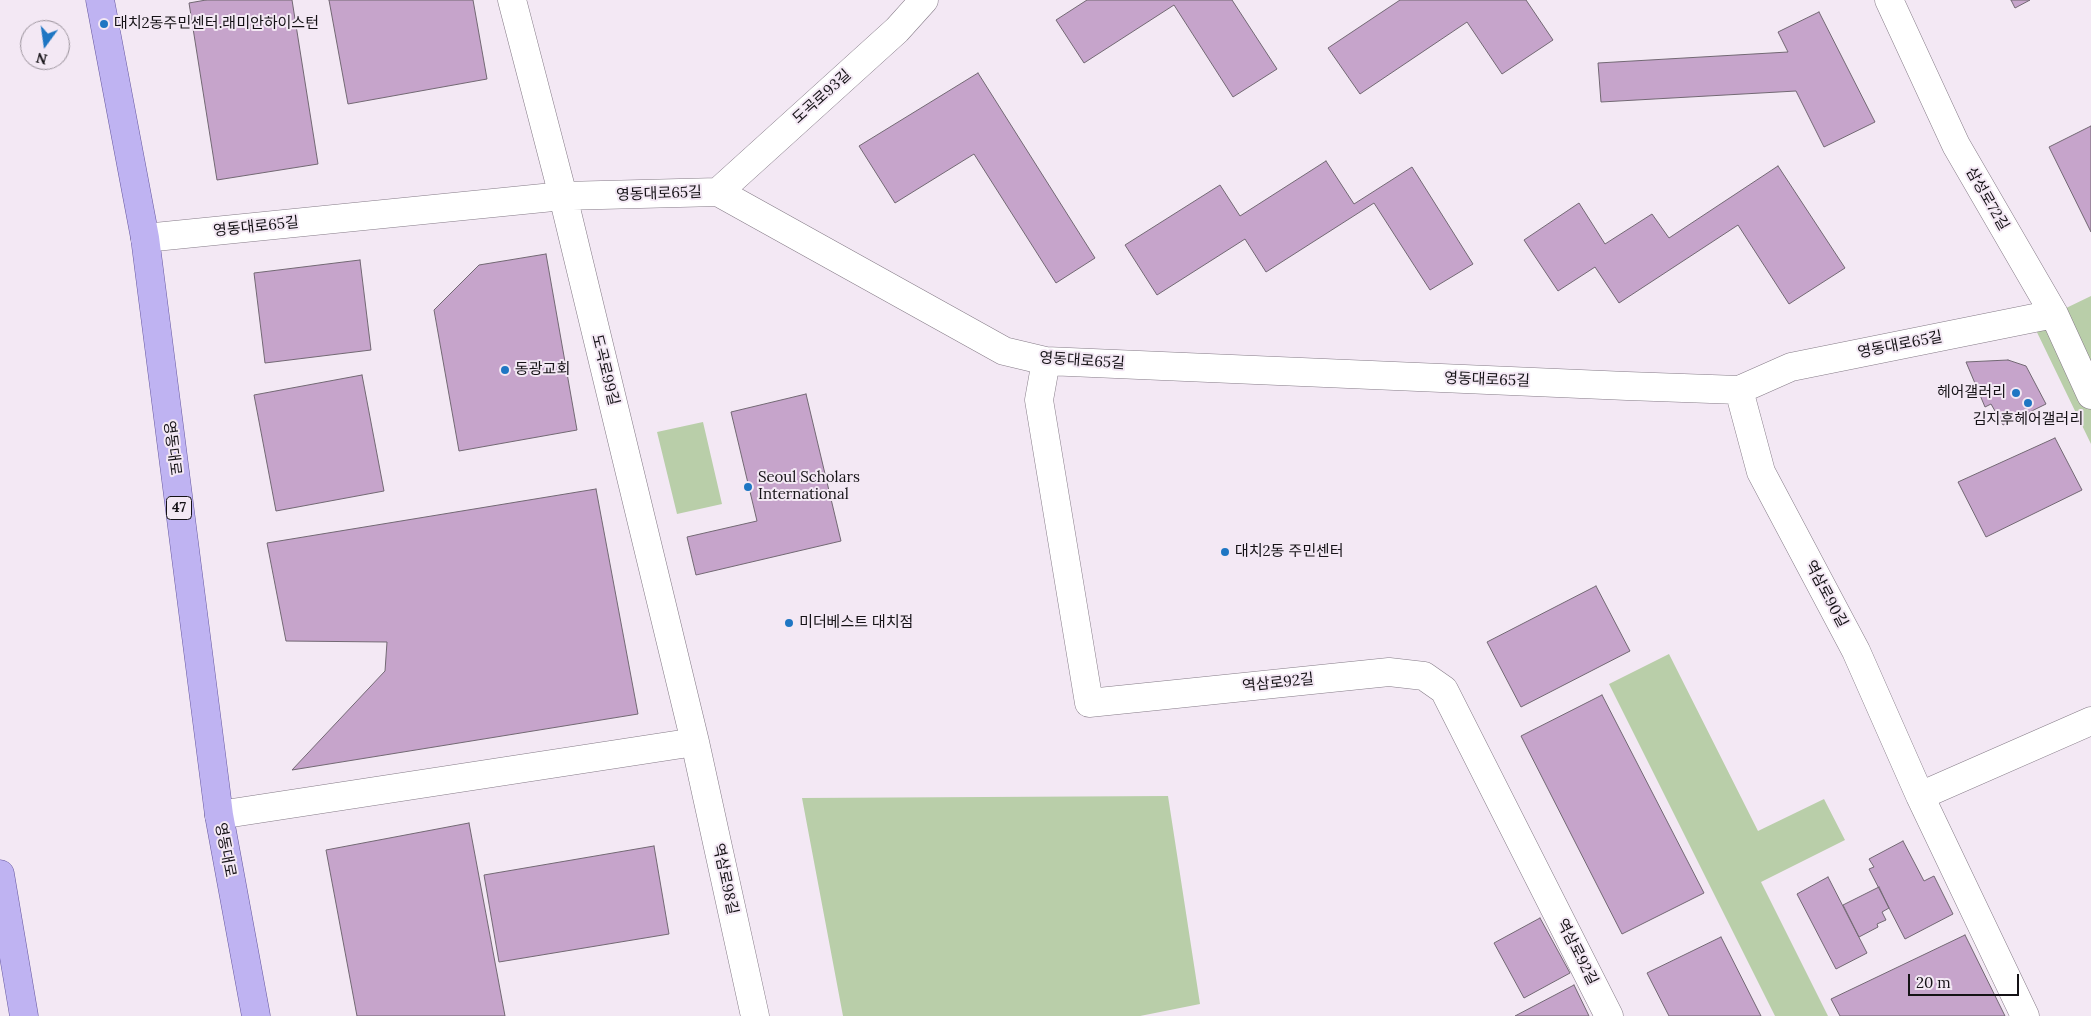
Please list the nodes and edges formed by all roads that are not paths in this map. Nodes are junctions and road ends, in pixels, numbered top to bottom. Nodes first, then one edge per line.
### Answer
1 (100, 0) edge
2 (512, 0) edge
3 (924, 0) edge
4 (1890, 0) edge
5 (718, 192) junction
6 (564, 196) junction
7 (145, 238) junction
8 (2054, 314) junction
9 (1046, 361) junction
10 (1739, 390) junction
11 (2091, 395) edge
12 (2091, 721) edge
13 (695, 742) junction
14 (1920, 796) junction
15 (219, 815) junction
16 (0, 874) edge
17 (24, 1016) edge
18 (256, 1016) edge
19 (755, 1016) edge
20 (1609, 1016) edge
21 (2025, 1016) edge

1 - 7 main road, 영동대로 / 47
2 - 6 street, 도곡로99길
3 - 5 street, 도곡로93길
4 - 8 street, 삼성로72길
5 - 6 street, 영동대로65길
5 - 9 street, 영동대로65길
6 - 7 street, 영동대로65길
6 - 13 street, 도곡로99길
7 - 15 main road, 영동대로 / 47
8 - 10 street, 영동대로65길
8 - 11 street, 삼성로72길
9 - 10 street, 영동대로65길
9 - 20 street, 역삼로92길
10 - 14 street, 역삼로90길
12 - 14 street
13 - 15 street
13 - 19 street, 역삼로98길
14 - 21 street, 역삼로90길
15 - 18 main road, 영동대로 / 47
16 - 17 main road

